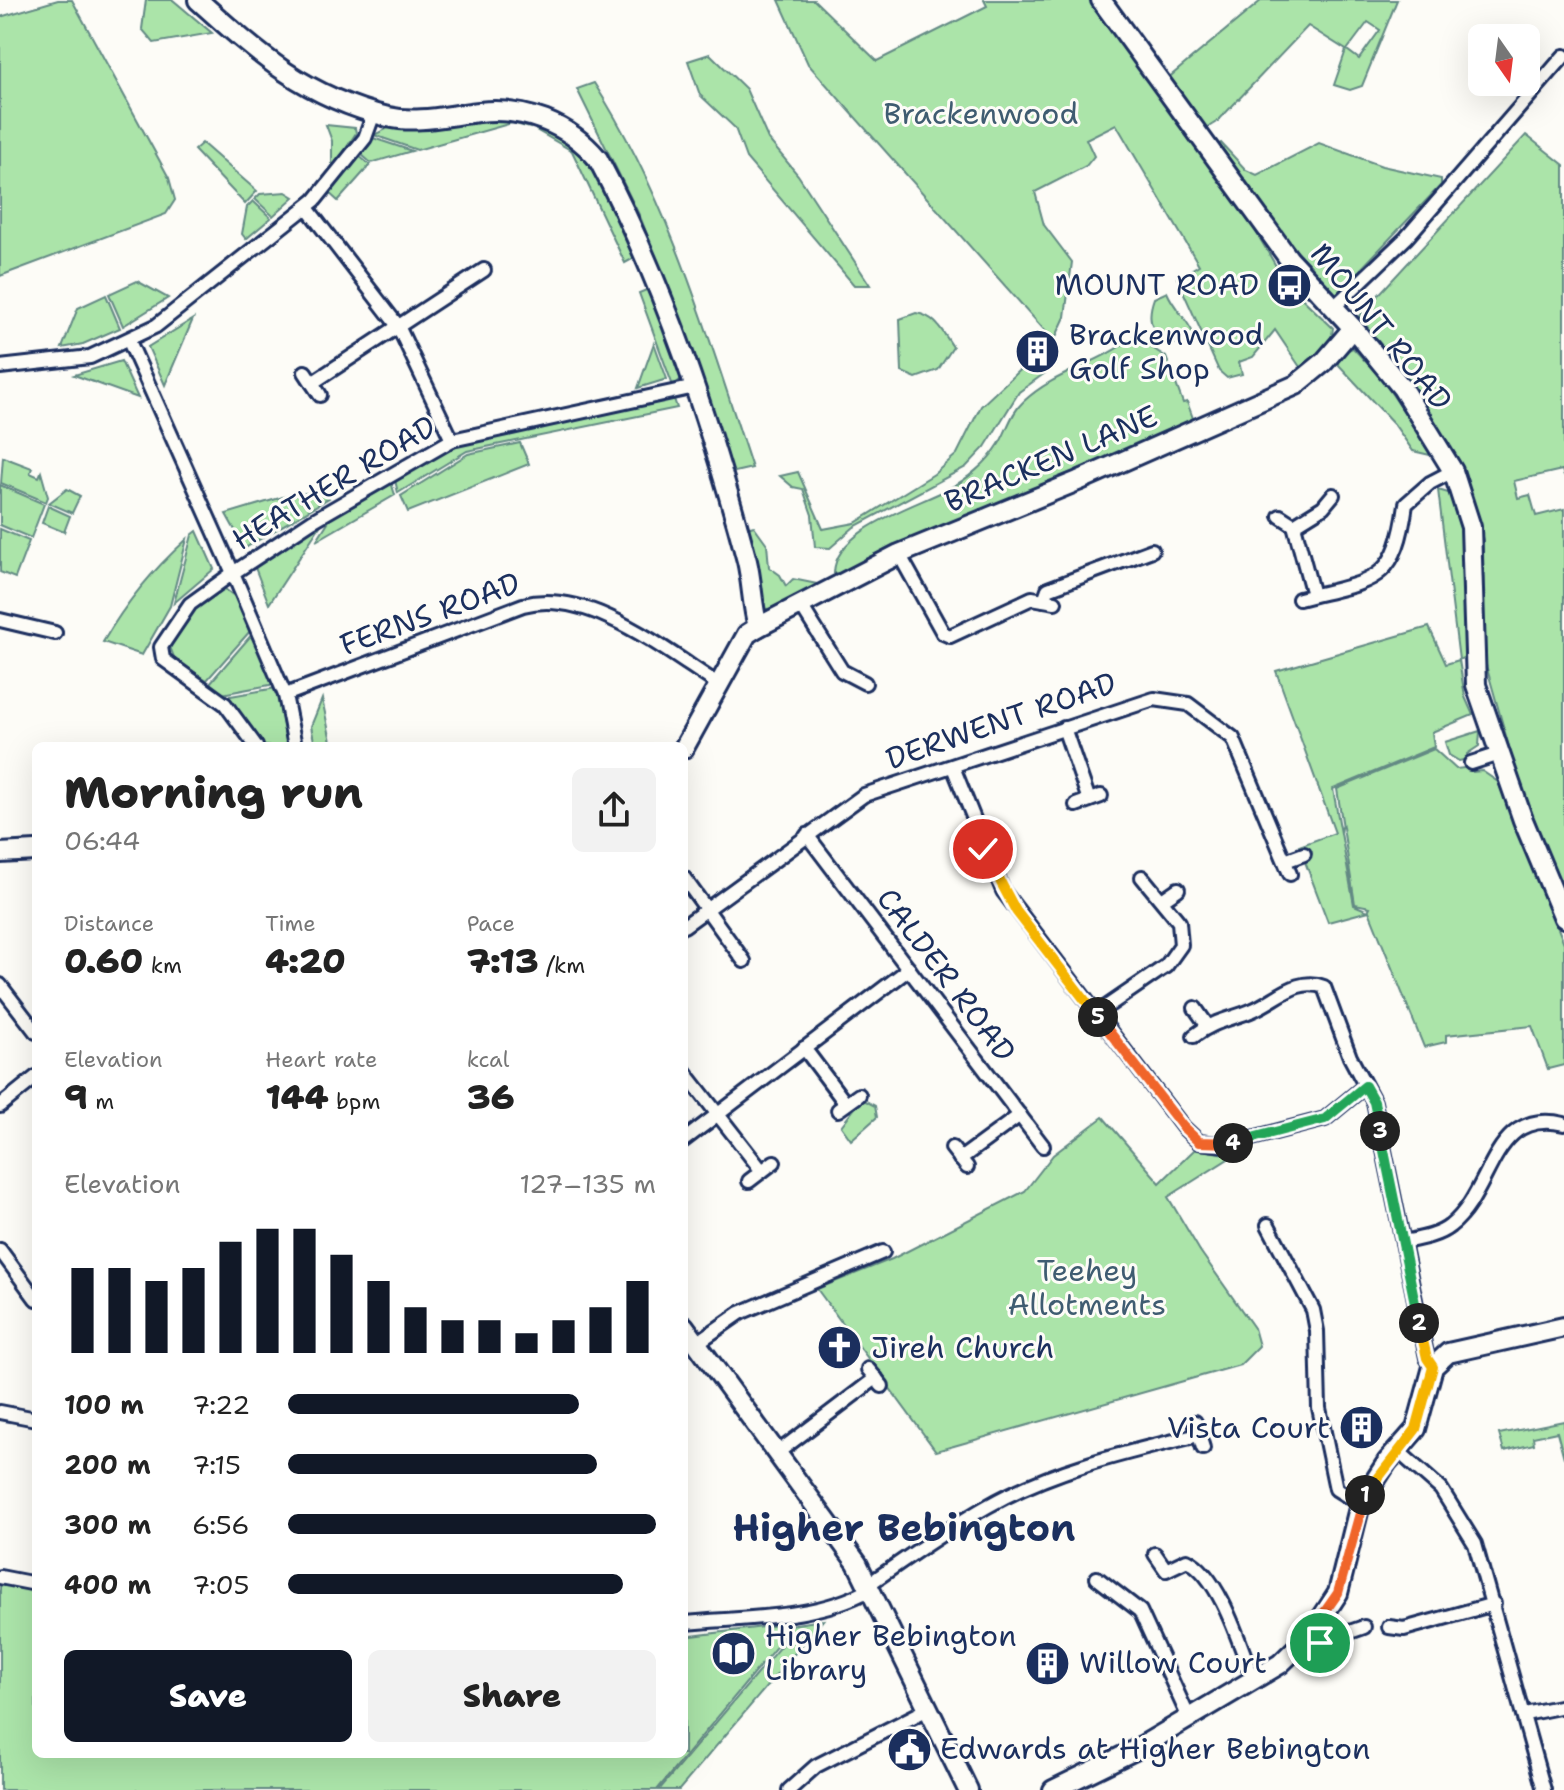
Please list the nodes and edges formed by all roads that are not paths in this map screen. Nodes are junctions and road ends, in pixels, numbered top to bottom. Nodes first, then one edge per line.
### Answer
1 (198, 0) edge
2 (1101, 0) edge
3 (1564, 56) edge
4 (374, 113) junction
5 (307, 208) junction
6 (483, 270) dead end
7 (1333, 308) junction
8 (398, 326) junction
9 (1353, 328) junction
10 (129, 341) junction
11 (0, 367) edge
12 (695, 387) junction
13 (320, 395) dead end
14 (452, 440) junction
15 (1453, 471) junction
16 (1331, 503) dead end
17 (1280, 516) dead end
18 (1294, 525) junction
19 (1152, 550) dead end
20 (899, 554) junction
21 (233, 573) junction
22 (1313, 595) junction
23 (1299, 599) dead end
24 (800, 604) junction
25 (0, 620) edge
26 (758, 627) junction
27 (55, 633) dead end
28 (865, 683) dead end
29 (718, 684) junction
30 (285, 695) junction
31 (1064, 728) junction
32 (253, 742) edge
33 (294, 742) edge
34 (687, 742) edge
35 (1499, 754) junction
36 (1471, 763) dead end
37 (953, 767) junction
38 (1089, 800) dead end
39 (807, 835) junction
40 (32, 851) edge
41 (0, 853) edge
42 (1304, 854) dead end
43 (1285, 861) junction
44 (1290, 874) dead end
45 (1142, 877) dead end
46 (688, 883) edge
47 (1178, 889) dead end
48 (1162, 900) junction
49 (707, 909) junction
50 (1564, 918) edge
51 (688, 923) edge
52 (744, 961) dead end
53 (909, 969) junction
54 (0, 985) edge
55 (1195, 1008) dead end
56 (1096, 1014) junction
57 (1207, 1025) junction
58 (32, 1027) edge
59 (1194, 1036) dead end
60 (804, 1048) junction
61 (688, 1076) edge
62 (32, 1080) edge
63 (1365, 1086) junction
64 (859, 1095) dead end
65 (0, 1106) edge
66 (718, 1114) junction
67 (1020, 1115) junction
68 (1564, 1124) edge
69 (688, 1137) edge
70 (1043, 1146) dead end
71 (960, 1158) dead end
72 (774, 1162) dead end
73 (762, 1171) junction
74 (749, 1181) dead end
75 (1268, 1225) dead end
76 (1403, 1242) junction
77 (0, 1250) edge
78 (883, 1252) dead end
79 (32, 1294) edge
80 (1564, 1327) edge
81 (688, 1331) edge
82 (697, 1343) junction
83 (1433, 1367) junction
84 (875, 1378) dead end
85 (0, 1412) edge
86 (32, 1418) edge
87 (1199, 1435) dead end
88 (1398, 1451) junction
89 (777, 1453) junction
90 (1360, 1504) junction
91 (1155, 1554) dead end
92 (0, 1577) edge
93 (1097, 1578) dead end
94 (32, 1583) edge
95 (869, 1587) junction
96 (1494, 1604) junction
97 (688, 1623) edge
98 (1364, 1627) dead end
99 (1389, 1627) dead end
100 (1298, 1650) junction
101 (1253, 1679) junction
102 (1564, 1706) edge
103 (930, 1708) junction
104 (1525, 1714) junction
105 (1189, 1718) junction
106 (1077, 1785) edge
107 (789, 1790) edge
108 (968, 1790) edge
109 (1053, 1790) edge
110 (1544, 1790) edge

1 - 4 street
2 - 7 street, MOUNT ROAD
3 - 7 street
4 - 5 street
4 - 12 street
5 - 8 street
5 - 10 street
6 - 8 street
7 - 9 street, MOUNT ROAD
8 - 13 street
8 - 14 street
9 - 15 street, MOUNT ROAD
9 - 20 street, BRACKEN LANE
10 - 11 street
10 - 21 street
12 - 14 street, HEATHER ROAD
12 - 26 street
14 - 21 street, HEATHER ROAD
15 - 22 street
15 - 35 street, MOUNT ROAD
16 - 18 street
17 - 18 street
18 - 22 street
19 - 20 street
20 - 24 street, BRACKEN LANE
21 - 30 street
21 - 32 street, HEATHER ROAD
22 - 23 street
24 - 26 street, BRACKEN LANE
24 - 28 street
25 - 27 street
26 - 29 street
29 - 30 street, FERNS ROAD
29 - 34 street
30 - 33 street
31 - 37 street, DERWENT ROAD
31 - 38 street
31 - 43 street, DERWENT ROAD
35 - 36 street
35 - 50 street, MOUNT ROAD
37 - 39 street, DERWENT ROAD
37 - 56 street
39 - 49 street, DERWENT ROAD
39 - 53 street, CALDER ROAD
40 - 41 street
42 - 43 street
43 - 44 street, DERWENT ROAD
45 - 48 street
46 - 49 street
47 - 48 street
48 - 56 street
49 - 51 street, DERWENT ROAD
49 - 52 street
53 - 60 street
53 - 67 street, CALDER ROAD
54 - 58 street
55 - 57 street
56 - 63 street
57 - 59 street
57 - 63 street
60 - 64 street
60 - 66 street
61 - 66 street
62 - 65 street
63 - 76 street
66 - 69 street
66 - 73 street
67 - 70 street, CALDER ROAD
67 - 71 street
68 - 76 street
72 - 73 street
73 - 74 street
75 - 90 street
76 - 83 street
77 - 79 street
78 - 82 street
80 - 83 street
81 - 82 street
82 - 89 street
83 - 88 street
84 - 89 street
85 - 86 street
87 - 95 street
88 - 90 street
88 - 96 street
89 - 95 street
90 - 100 street
91 - 101 street
92 - 94 street
93 - 105 street
95 - 97 street
95 - 103 street
96 - 99 street
96 - 104 street
98 - 100 street
100 - 101 street
101 - 105 street
102 - 104 street
103 - 107 street
103 - 108 street
104 - 110 street
105 - 106 street
106 - 109 street

